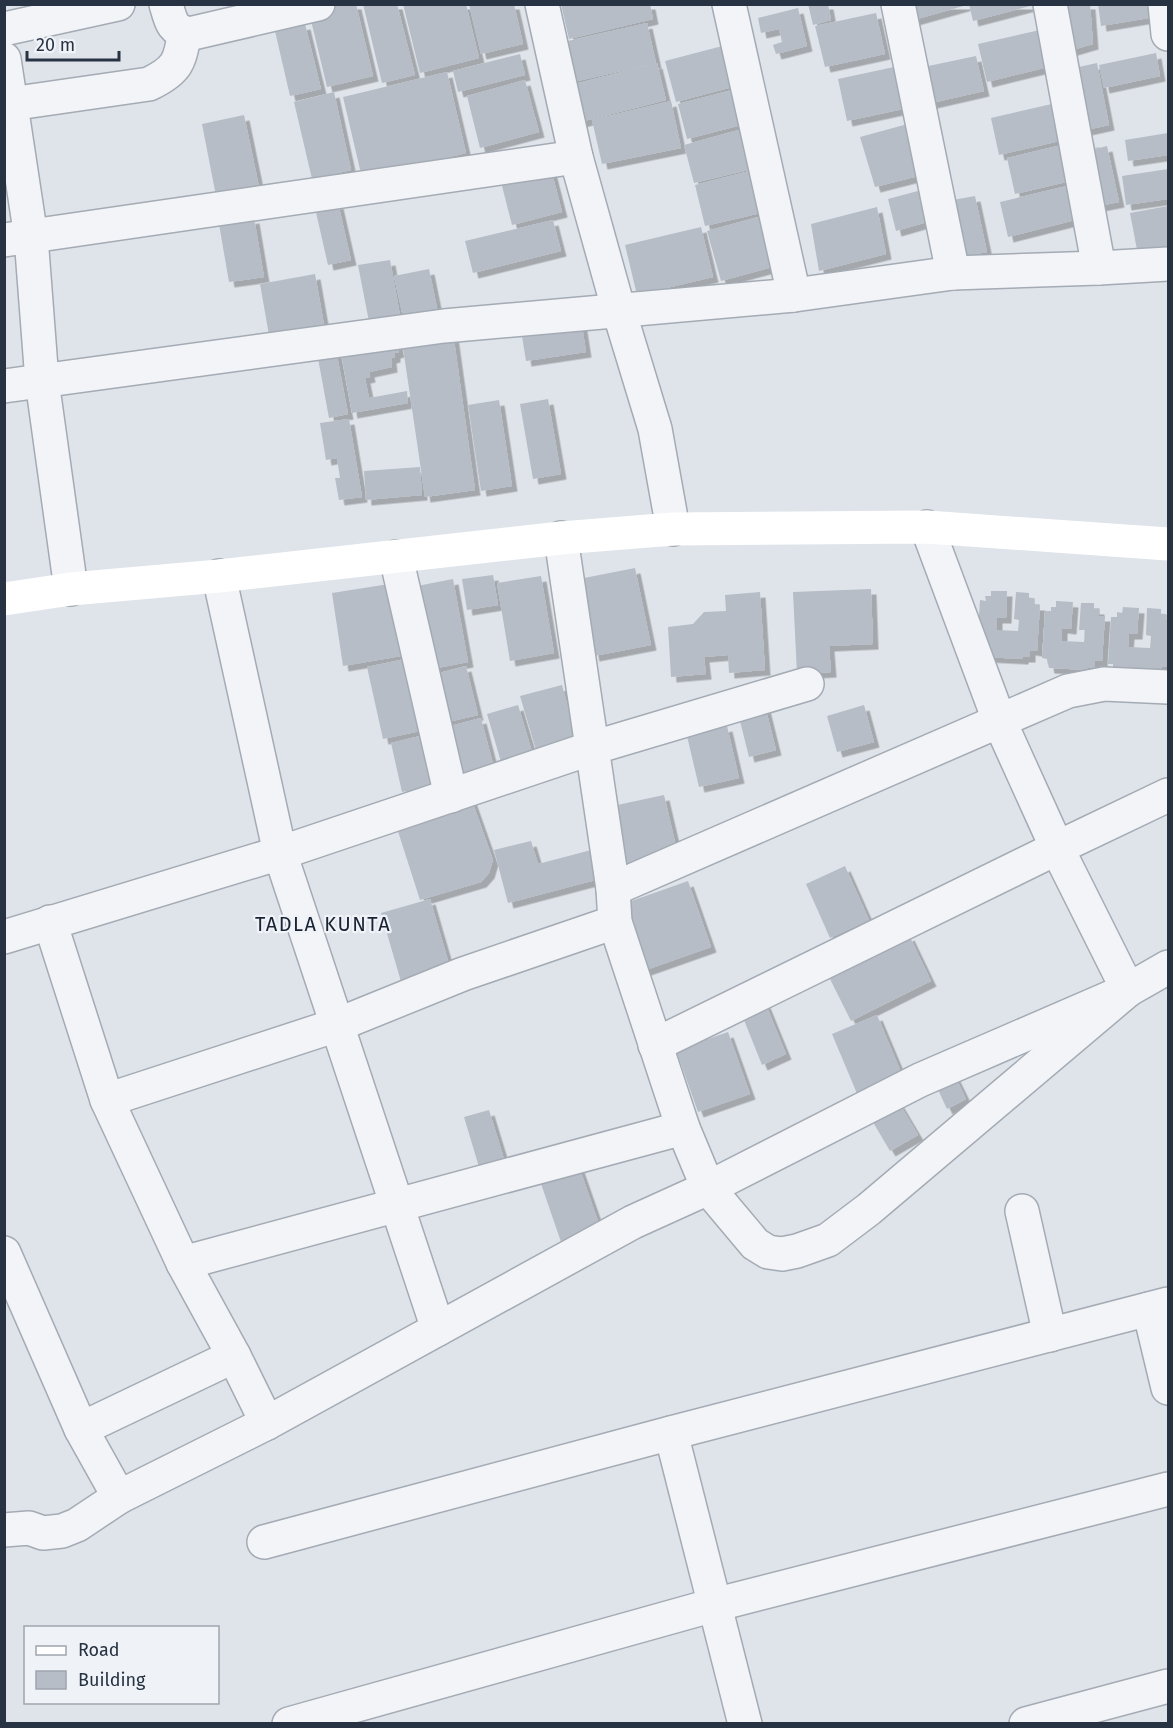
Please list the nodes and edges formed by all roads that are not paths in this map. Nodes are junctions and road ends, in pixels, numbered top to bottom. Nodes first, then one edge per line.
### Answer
1 (118, 4) edge
2 (166, 4) edge
3 (318, 4) edge
4 (542, 4) edge
5 (729, 4) edge
6 (898, 4) edge
7 (1050, 4) edge
8 (1165, 4) edge
9 (4, 29) edge
10 (184, 33) junction
11 (1168, 34) edge
12 (6, 77) edge
13 (576, 157) junction
14 (18, 239) edge
15 (1168, 264) edge
16 (1100, 268) junction
17 (953, 273) junction
18 (794, 294) junction
19 (619, 311) junction
20 (42, 381) junction
21 (4, 386) edge
22 (927, 527) junction
23 (673, 529) junction
24 (561, 538) junction
25 (1168, 544) edge
26 (396, 557) junction
27 (219, 576) junction
28 (71, 589) junction
29 (4, 599) edge
30 (807, 684) dead end
31 (1168, 687) edge
32 (999, 720) junction
33 (592, 748) junction
34 (1168, 795) edge
35 (451, 796) junction
36 (1057, 848) junction
37 (280, 853) junction
38 (613, 889) junction
39 (50, 922) junction
40 (615, 922) junction
41 (4, 937) edge
42 (1168, 967) edge
43 (1128, 990) junction
44 (337, 1025) junction
45 (655, 1045) junction
46 (107, 1100) junction
47 (683, 1128) junction
48 (708, 1188) junction
49 (397, 1206) junction
50 (1022, 1210) dead end
51 (4, 1253) edge
52 (183, 1263) junction
53 (1159, 1307) edge
54 (438, 1329) junction
55 (1050, 1335) junction
56 (234, 1356) junction
57 (1168, 1388) edge
58 (267, 1424) junction
59 (81, 1428) junction
60 (671, 1433) junction
61 (1168, 1489) edge
62 (119, 1497) junction
63 (4, 1530) edge
64 (264, 1542) dead end
65 (714, 1605) junction
66 (1168, 1686) edge
67 (1094, 1715) edge
68 (289, 1724) edge
69 (745, 1724) edge
70 (1026, 1724) edge

1 - 9 street
2 - 10 street
3 - 10 street
4 - 13 street
5 - 18 street
6 - 17 street
7 - 16 street
8 - 11 street
10 - 12 street
12 - 14 street
13 - 14 street
13 - 19 street
14 - 20 street
15 - 16 street
16 - 17 street
17 - 18 street
18 - 19 street
19 - 20 street
19 - 23 street
20 - 21 street
20 - 28 street
22 - 23 main road
22 - 25 main road
22 - 32 street
23 - 24 main road
24 - 26 main road
24 - 33 street
26 - 27 main road
26 - 35 street
27 - 28 main road
27 - 37 street
28 - 29 main road
30 - 33 street
31 - 32 street
32 - 36 street
32 - 38 street
33 - 35 street
33 - 38 street
34 - 36 street
35 - 37 street
36 - 43 street
36 - 45 street
37 - 39 street
37 - 44 street
38 - 40 street
39 - 41 street
39 - 46 street
40 - 44 street
40 - 45 street
42 - 43 street
43 - 48 street
43 - 48 street
44 - 46 street
44 - 49 street
45 - 47 street
46 - 52 street
47 - 48 street
47 - 49 street
48 - 54 street
49 - 52 street
49 - 54 street
50 - 55 street
51 - 59 street
52 - 56 street
53 - 55 street
53 - 57 street
54 - 58 street
55 - 60 street
56 - 58 street
56 - 59 street
58 - 62 street
59 - 62 street
60 - 64 street
60 - 65 street
61 - 65 street
62 - 63 street
65 - 68 street
65 - 69 street
66 - 67 street
67 - 70 street

